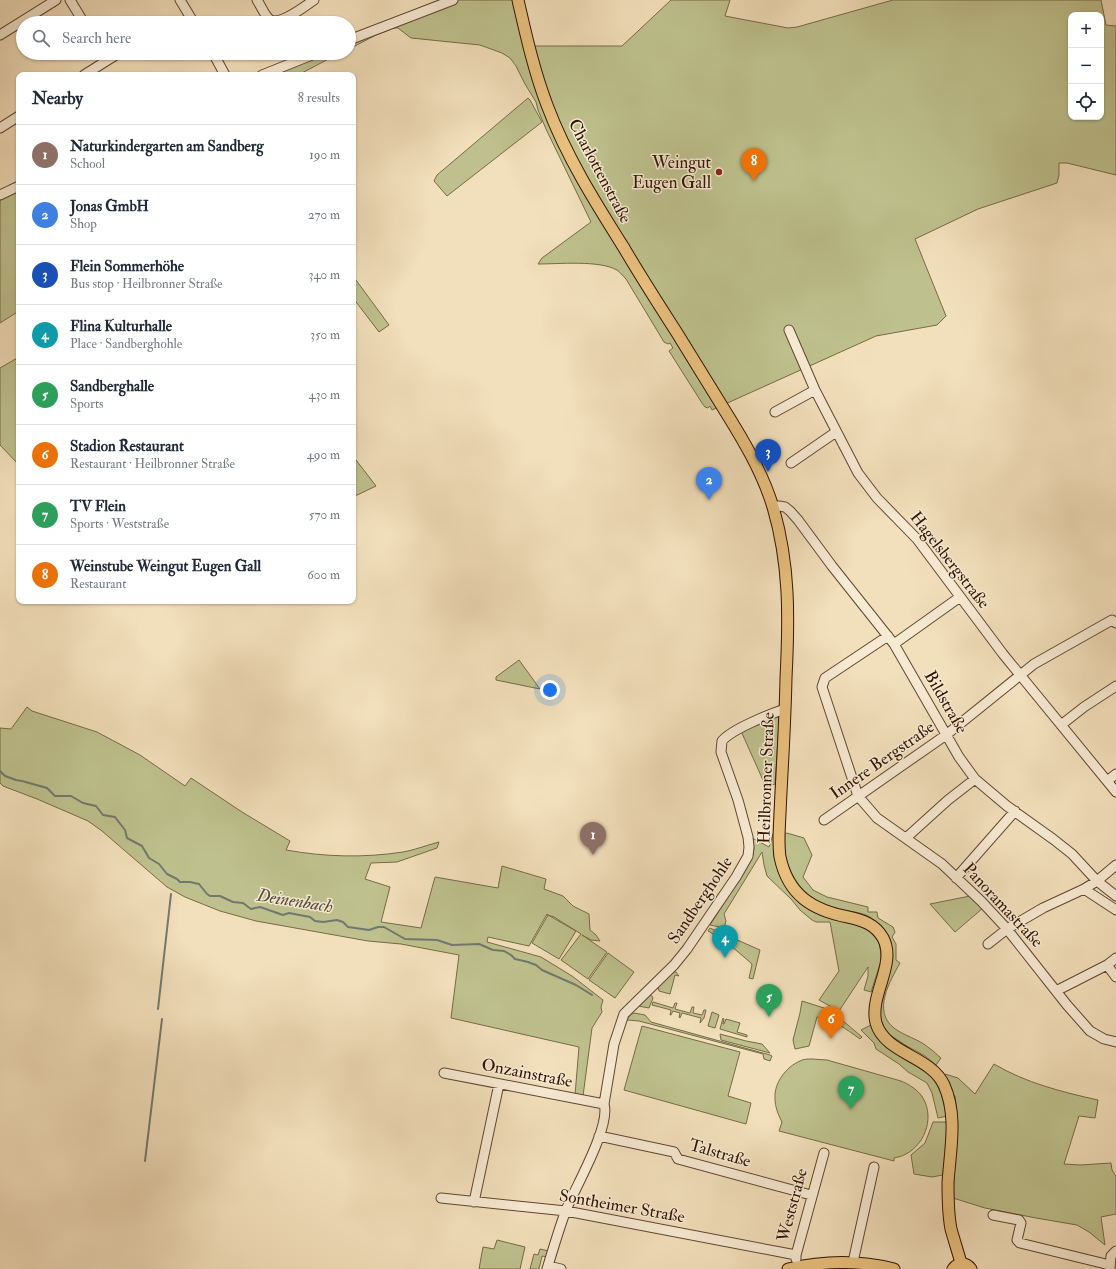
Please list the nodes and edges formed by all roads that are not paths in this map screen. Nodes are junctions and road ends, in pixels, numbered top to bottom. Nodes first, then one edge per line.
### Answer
1 (56, 0) edge
2 (70, 0) edge
3 (180, 0) edge
4 (257, 0) edge
5 (314, 0) edge
6 (453, 0) edge
7 (518, 0) edge
8 (30, 16) edge
9 (80, 16) edge
10 (190, 16) edge
11 (268, 16) edge
12 (288, 16) edge
13 (16, 25) edge
14 (0, 35) edge
15 (356, 37) edge
16 (102, 60) edge
17 (217, 60) edge
18 (300, 60) edge
19 (88, 72) edge
20 (223, 72) edge
21 (270, 72) edge
22 (16, 118) edge
23 (0, 128) edge
24 (16, 187) edge
25 (0, 195) edge
26 (789, 330) dead end
27 (684, 343) joint
28 (815, 390) junction
29 (775, 412) dead end
30 (836, 432) junction
31 (791, 463) dead end
32 (772, 506) junction
33 (960, 597) junction
34 (1116, 623) edge
35 (888, 636) junction
36 (894, 644) junction
37 (1021, 674) junction
38 (1116, 686) edge
39 (785, 709) junction
40 (1061, 725) junction
41 (946, 735) junction
42 (1116, 774) edge
43 (975, 779) junction
44 (1107, 781) junction
45 (1116, 792) edge
46 (858, 796) junction
47 (1015, 811) junction
48 (824, 820) dead end
49 (906, 838) junction
50 (1116, 865) edge
51 (956, 878) junction
52 (1098, 881) junction
53 (1084, 889) junction
54 (1116, 896) edge
55 (1116, 910) edge
56 (1007, 929) junction
57 (988, 944) dead end
58 (1116, 958) edge
59 (1107, 965) junction
60 (1116, 977) edge
61 (1056, 991) junction
62 (1116, 1042) edge
63 (444, 1073) dead end
64 (500, 1084) junction
65 (604, 1104) junction
66 (599, 1136) junction
67 (824, 1153) dead end
68 (874, 1167) dead end
69 (811, 1195) junction
70 (441, 1198) dead end
71 (474, 1202) junction
72 (566, 1211) junction
73 (993, 1215) dead end
74 (1116, 1251) edge
75 (796, 1255) junction
76 (853, 1262) junction
77 (831, 1266) edge
78 (962, 1267) edge
79 (1110, 1267) edge
80 (548, 1268) edge
81 (792, 1268) edge
82 (561, 1269) edge
83 (894, 1269) edge

1 - 8 street
2 - 9 street
3 - 10 street
4 - 11 street
5 - 12 street
6 - 15 street
7 - 27 main road, Charlottenstraße
13 - 14 street
16 - 19 street
17 - 20 street
18 - 21 street
22 - 23 street
24 - 25 street
26 - 28 street, Hagelsbergstraße
27 - 32 main road, Heilbronner Straße
28 - 29 street
28 - 30 street, Hagelsbergstraße
30 - 31 street
30 - 33 street, Hagelsbergstraße
32 - 35 street, Bildstraße
32 - 39 main road, Heilbronner Straße
33 - 36 street
33 - 37 street, Hagelsbergstraße
34 - 37 street, Innere Bergstraße
35 - 36 street, Bildstraße
35 - 46 street
36 - 41 street, Bildstraße
37 - 40 street, Hagelsbergstraße
37 - 41 street, Innere Bergstraße
38 - 40 street
39 - 65 street, Sandberghohle
39 - 78 main road, Heilbronner Straße
40 - 44 street, Hagelsbergstraße
41 - 43 street, Bildstraße
41 - 46 street, Innere Bergstraße
42 - 44 street
43 - 47 street, Bildstraße
43 - 49 street
44 - 45 street, Hagelsbergstraße
46 - 48 street, Innere Bergstraße
46 - 49 street, Panoramastraße
47 - 51 street
47 - 52 street, Bildstraße
49 - 51 street, Panoramastraße
50 - 52 street
51 - 56 street, Panoramastraße
52 - 53 street
52 - 54 street, Bildstraße
53 - 55 street
53 - 56 street
56 - 57 street
56 - 61 street, Panoramastraße
58 - 59 street
59 - 60 street
59 - 61 street
61 - 62 street, Panoramastraße
63 - 64 street, Onzainstraße
64 - 65 street, Onzainstraße
64 - 71 street
65 - 66 street
66 - 69 street, Talstraße
66 - 72 street
67 - 69 street, Weststraße
68 - 76 street
69 - 75 street, Weststraße
70 - 71 street, Sontheimer Straße
71 - 72 street, Sontheimer Straße
72 - 75 street, Sontheimer Straße
72 - 80 street
73 - 79 street
74 - 79 street
75 - 81 street, Weststraße
76 - 77 main road
76 - 83 main road
77 - 81 main road
80 - 82 street

